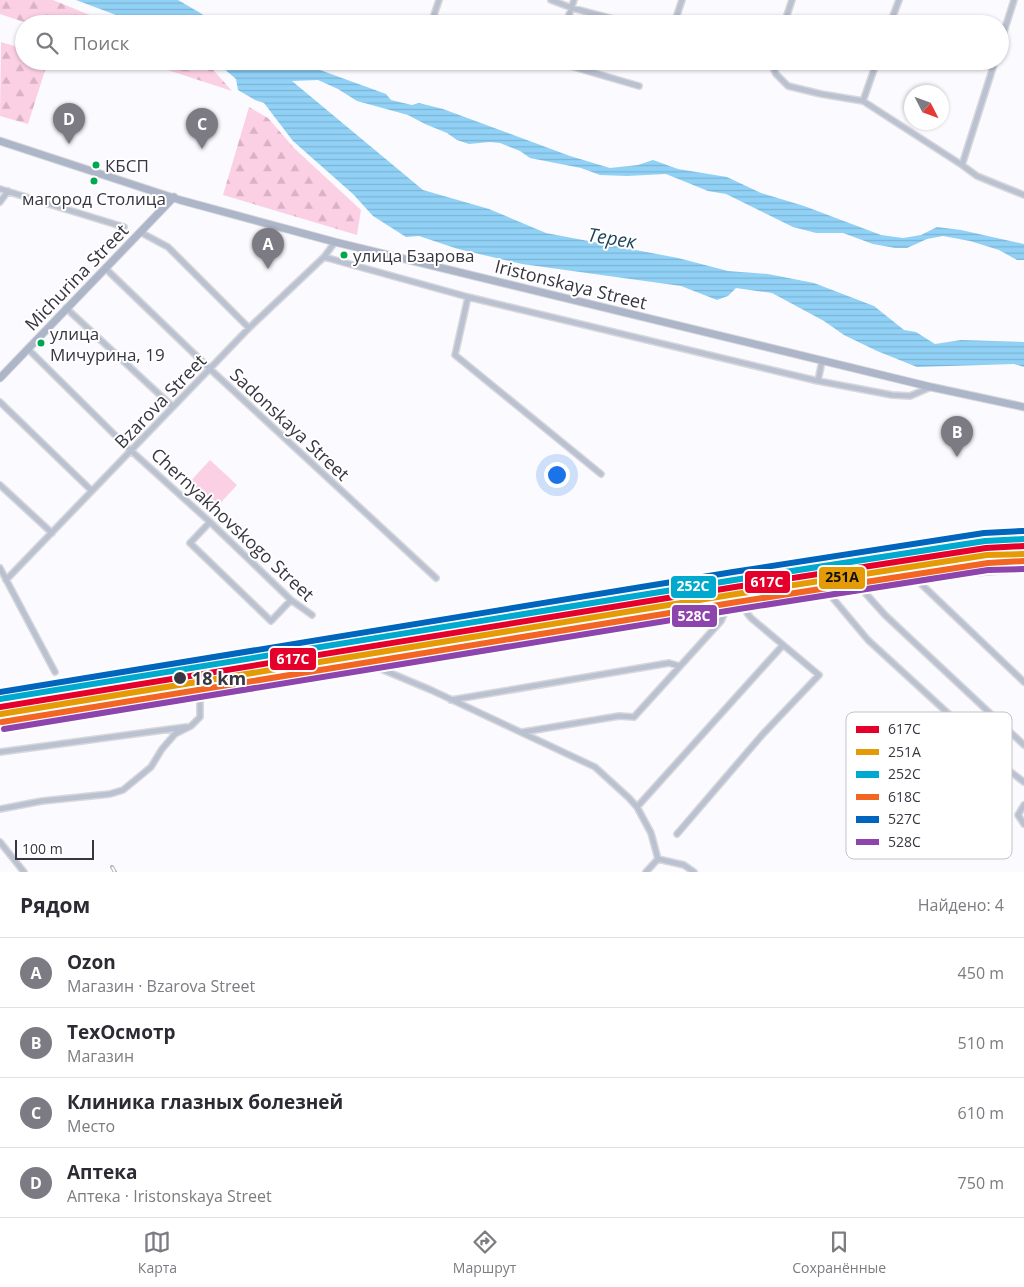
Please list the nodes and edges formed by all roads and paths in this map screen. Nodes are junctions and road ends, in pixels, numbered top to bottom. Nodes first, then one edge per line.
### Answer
1 (439, 0) edge
2 (551, 0) edge
3 (574, 0) edge
4 (682, 0) edge
5 (792, 0) edge
6 (899, 0) edge
7 (1014, 0) edge
8 (572, 8) junction
9 (434, 15) edge
10 (569, 15) edge
11 (599, 15) edge
12 (677, 15) edge
13 (787, 15) edge
14 (893, 15) edge
15 (1009, 16) edge
16 (583, 70) edge
17 (774, 70) edge
18 (874, 70) edge
19 (992, 70) edge
20 (639, 86) dead end
21 (863, 101) junction
22 (0, 141) edge
23 (962, 165) junction
24 (0, 189) edge
25 (8, 191) junction
26 (1024, 195) edge
27 (174, 198) junction
28 (0, 202) edge
29 (124, 227) dead end
30 (140, 232) junction
31 (334, 242) junction
32 (324, 257) junction
33 (105, 268) junction
34 (468, 297) junction
35 (66, 308) junction
36 (249, 328) junction
37 (28, 349) junction
38 (822, 361) junction
39 (210, 369) junction
40 (0, 378) edge
41 (818, 381) junction
42 (931, 387) junction
43 (0, 402) edge
44 (173, 407) junction
45 (1024, 407) edge
46 (131, 450) junction
47 (601, 474) dead end
48 (0, 485) edge
49 (92, 491) junction
50 (210, 522) junction
51 (52, 533) junction
52 (0, 568) edge
53 (1024, 569) edge
54 (436, 578) dead end
55 (6, 580) junction
56 (918, 581) junction
57 (820, 583) junction
58 (858, 585) junction
59 (750, 599) junction
60 (292, 600) junction
61 (730, 601) junction
62 (312, 615) dead end
63 (783, 645) junction
64 (369, 664) junction
65 (679, 666) junction
66 (55, 672) dead end
67 (1024, 682) edge
68 (451, 700) junction
69 (947, 712) edge
70 (989, 712) edge
71 (191, 726) junction
72 (522, 732) junction
73 (1012, 734) edge
74 (1024, 745) edge
75 (0, 752) edge
76 (1012, 773) edge
77 (1024, 782) edge
78 (1024, 805) edge
79 (637, 807) junction
80 (0, 810) edge
81 (1024, 824) edge
82 (677, 834) dead end
83 (0, 842) edge
84 (658, 858) junction
85 (24, 872) edge
86 (646, 872) edge
87 (694, 872) edge

1 - 9 street
2 - 8 street
3 - 8 street
4 - 12 street
5 - 13 street
6 - 14 street
7 - 15 street
8 - 10 street
8 - 11 street
16 - 20 street
17 - 21 street
18 - 21 street
19 - 23 street
21 - 23 street
22 - 27 main road, Iristonskaya Street
23 - 26 street
24 - 25 street
25 - 28 street
25 - 29 street
27 - 30 main road, Michurina Street
27 - 31 main road, Iristonskaya Street
30 - 33 main road, Michurina Street
30 - 36 street
31 - 32 street, Bzarova Street
31 - 38 main road, Iristonskaya Street
32 - 34 street
32 - 36 street, Bzarova Street
33 - 35 main road, Michurina Street
33 - 39 street, Sadonskaya Street
34 - 41 street
34 - 47 street
35 - 37 main road, Michurina Street
35 - 44 street
36 - 39 street, Bzarova Street
37 - 40 main road, Michurina Street
37 - 46 street, Chernyakhovskogo Street
38 - 41 street
38 - 42 main road, Iristonskaya Street
39 - 44 street, Bzarova Street
39 - 54 street, Sadonskaya Street
41 - 42 street
42 - 45 main road, Iristonskaya Street
43 - 49 street
44 - 46 street, Bzarova Street
46 - 49 street, Bzarova Street
46 - 50 street, Chernyakhovskogo Street
48 - 51 street
49 - 51 street, Bzarova Street
50 - 60 street, Chernyakhovskogo Street
50 - 60 street
51 - 55 street, Bzarova Street
52 - 55 street
53 - 56 street
55 - 66 street
56 - 58 street
56 - 67 street
57 - 58 street
57 - 59 street
57 - 69 street
58 - 70 street
59 - 61 street
59 - 63 street
60 - 62 street, Chernyakhovskogo Street
61 - 64 street
61 - 65 street
63 - 79 street
63 - 82 street
64 - 68 street
64 - 71 street
65 - 68 street
65 - 72 street
68 - 72 street
71 - 75 street
71 - 80 street
72 - 79 street
73 - 74 street
76 - 77 street
78 - 81 street
79 - 84 street
83 - 85 street
84 - 86 street
84 - 87 street

